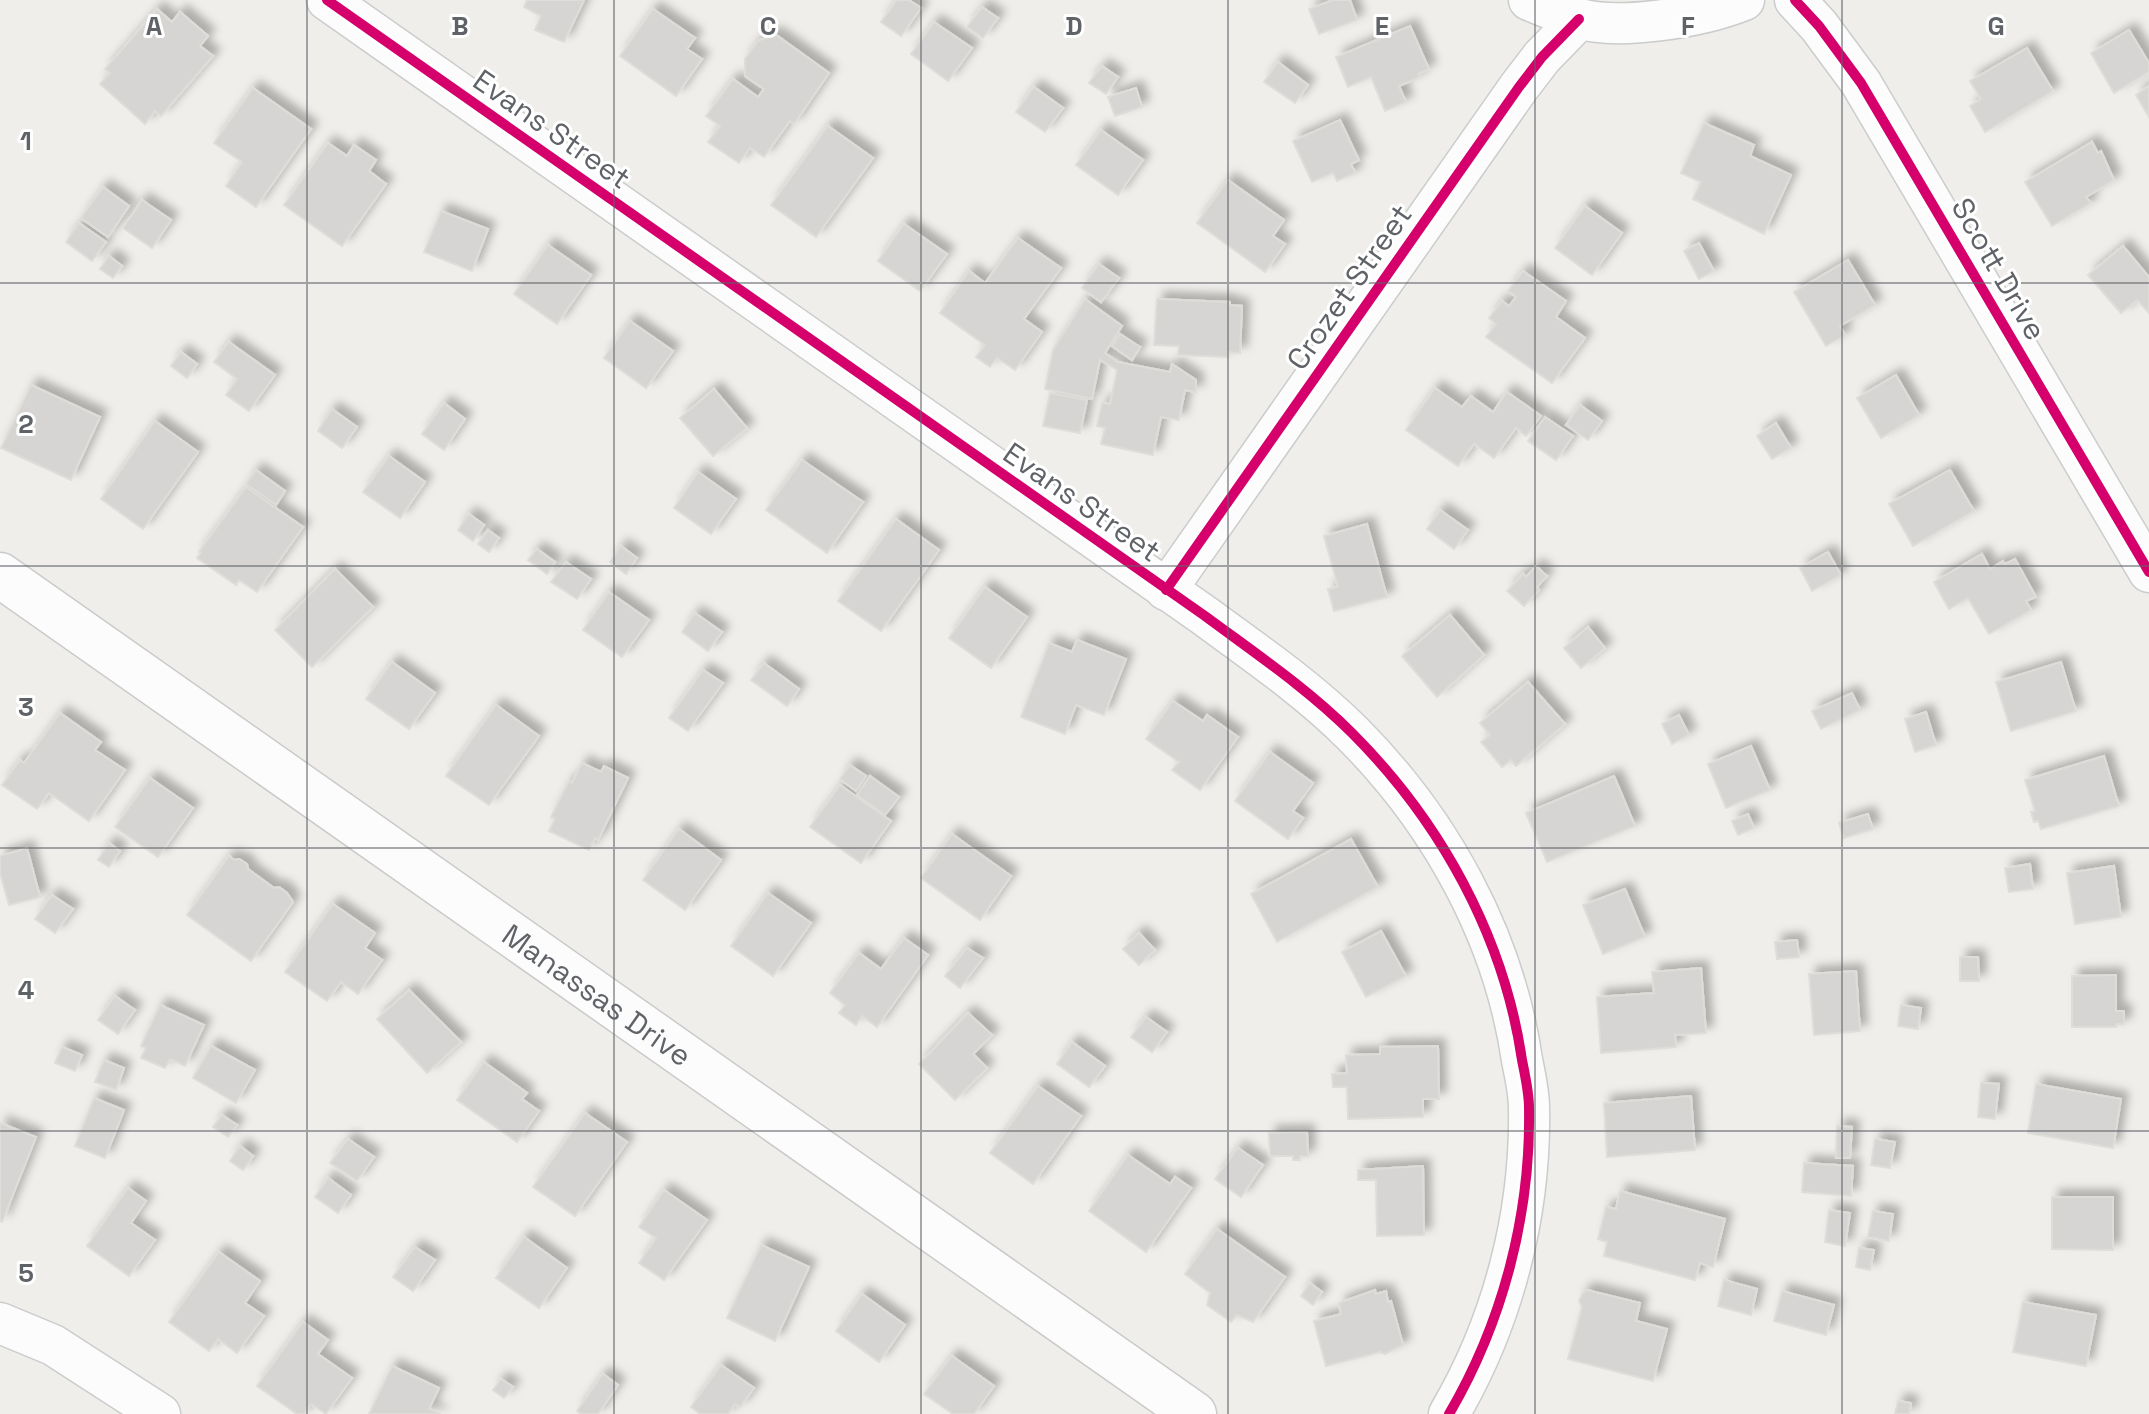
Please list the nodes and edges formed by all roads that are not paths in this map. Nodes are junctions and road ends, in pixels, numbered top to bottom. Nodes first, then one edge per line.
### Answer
1 (327, 0) edge
2 (1529, 0) edge
3 (1744, 0) edge
4 (1795, 0) edge
5 (1579, 19) junction
6 (2149, 572) edge
7 (0, 575) edge
8 (1166, 590) junction
9 (0, 1323) edge
10 (160, 1414) edge
11 (1194, 1414) edge
12 (1449, 1414) edge

1 - 8 street, Evans Street
2 - 5 street
3 - 5 street
4 - 6 street, Scott Drive
5 - 8 street, Crozet Street
7 - 11 main road, Manassas Drive
8 - 12 street, Evans Street
9 - 10 street

